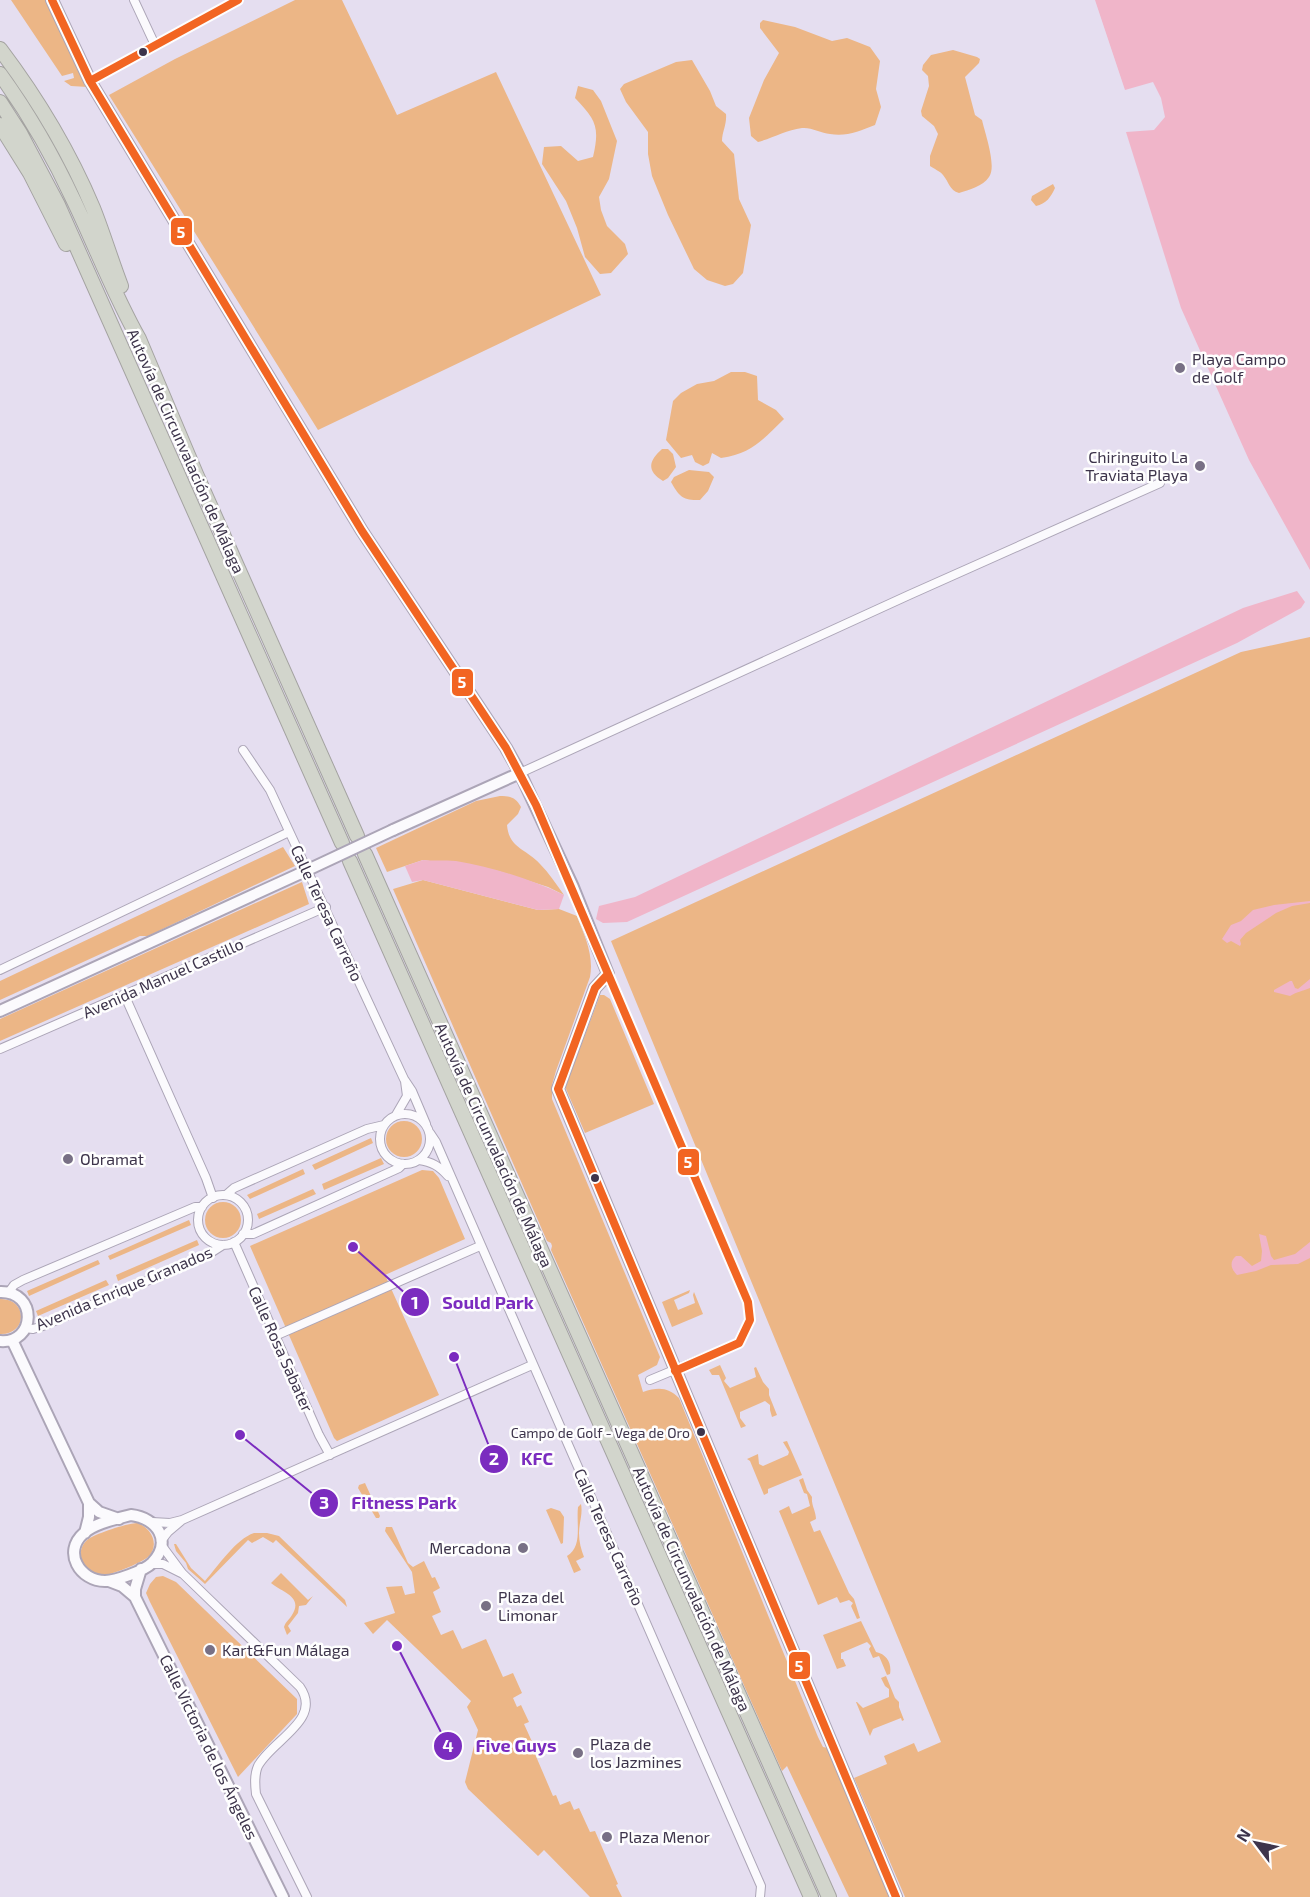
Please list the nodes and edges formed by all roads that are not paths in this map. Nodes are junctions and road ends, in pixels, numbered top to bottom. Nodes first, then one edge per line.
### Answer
1 (52, 0) edge
2 (134, 0) edge
3 (238, 0) edge
4 (155, 45) junction
5 (0, 49) edge
6 (0, 74) edge
7 (90, 81) junction
8 (0, 102) edge
9 (0, 125) edge
10 (106, 312) junction
11 (139, 339) junction
12 (1160, 483) dead end
13 (243, 750) dead end
14 (520, 773) junction
15 (289, 832) junction
16 (357, 836) dead end
17 (342, 843) dead end
18 (365, 854) dead end
19 (350, 861) dead end
20 (326, 907) junction
21 (0, 970) edge
22 (608, 974) junction
23 (124, 994) junction
24 (0, 1011) edge
25 (0, 1049) edge
26 (404, 1079) junction
27 (396, 1115) junction
28 (426, 1124) junction
29 (384, 1125) junction
30 (430, 1133) junction
31 (419, 1160) junction
32 (403, 1164) junction
33 (451, 1179) junction
34 (226, 1195) junction
35 (213, 1198) junction
36 (202, 1207) junction
37 (243, 1234) junction
38 (234, 1242) junction
39 (223, 1245) junction
40 (480, 1246) junction
41 (5, 1292) edge
42 (25, 1328) junction
43 (275, 1336) junction
44 (4, 1341) edge
45 (532, 1365) junction
46 (675, 1371) junction
47 (650, 1380) dead end
48 (330, 1455) junction
49 (89, 1503) junction
50 (119, 1518) junction
51 (183, 1520) junction
52 (152, 1522) junction
53 (85, 1533) junction
54 (161, 1543) junction
55 (146, 1567) junction
56 (182, 1573) junction
57 (109, 1581) junction
58 (135, 1597) junction
59 (283, 1897) edge
60 (308, 1897) edge
61 (760, 1897) edge
62 (811, 1897) edge
63 (828, 1897) edge
64 (896, 1897) edge

1 - 7 street
2 - 4 street
3 - 4 street
4 - 7 street
5 - 11 highway
6 - 11 highway, Autovía de Circunvalación de Málaga
7 - 14 street
8 - 10 highway, Autovía de Circunvalación de Málaga
9 - 10 highway
10 - 17 highway, Autovía de Circunvalación de Málaga
11 - 16 highway, Autovía de Circunvalación de Málaga
12 - 14 street
13 - 15 street, Calle Teresa Carreño
14 - 22 street
14 - 24 street, bridge
15 - 20 street, Calle Teresa Carreño
15 - 21 street
18 - 63 highway, Autovía de Circunvalación de Málaga
19 - 62 highway, Autovía de Circunvalación de Málaga
20 - 23 street, Avenida Manuel Castillo
20 - 26 street, Calle Teresa Carreño
22 - 46 street
22 - 46 street
23 - 25 street, Avenida Manuel Castillo
23 - 35 street
26 - 27 street
26 - 28 street, Calle Teresa Carreño
27 - 28 street
27 - 29 street
28 - 30 street
29 - 32 street
29 - 34 street
30 - 31 street
30 - 33 street, Calle Teresa Carreño
31 - 32 street
31 - 33 street, Calle Teresa Carreño
32 - 37 street
33 - 40 street, Calle Teresa Carreño
34 - 35 street
34 - 37 street
35 - 36 street
36 - 39 street
36 - 41 street
37 - 38 street
38 - 39 street
38 - 43 street, Calle Rosa Sabater
39 - 42 street, Avenida Enrique Granados
40 - 43 street
40 - 45 street, Calle Teresa Carreño
41 - 42 street
42 - 44 street
43 - 48 street, Calle Rosa Sabater
44 - 49 street
45 - 48 street
45 - 61 street, Calle Teresa Carreño
46 - 47 street
46 - 64 street
48 - 51 street
49 - 50 street
49 - 53 street
50 - 52 street
50 - 53 street
51 - 52 street
51 - 54 street
52 - 54 street
53 - 57 street
54 - 55 street
54 - 56 street
55 - 56 street
55 - 57 street
55 - 58 street
56 - 60 street
57 - 58 street
58 - 59 street, Calle Victoria de los Ángeles

